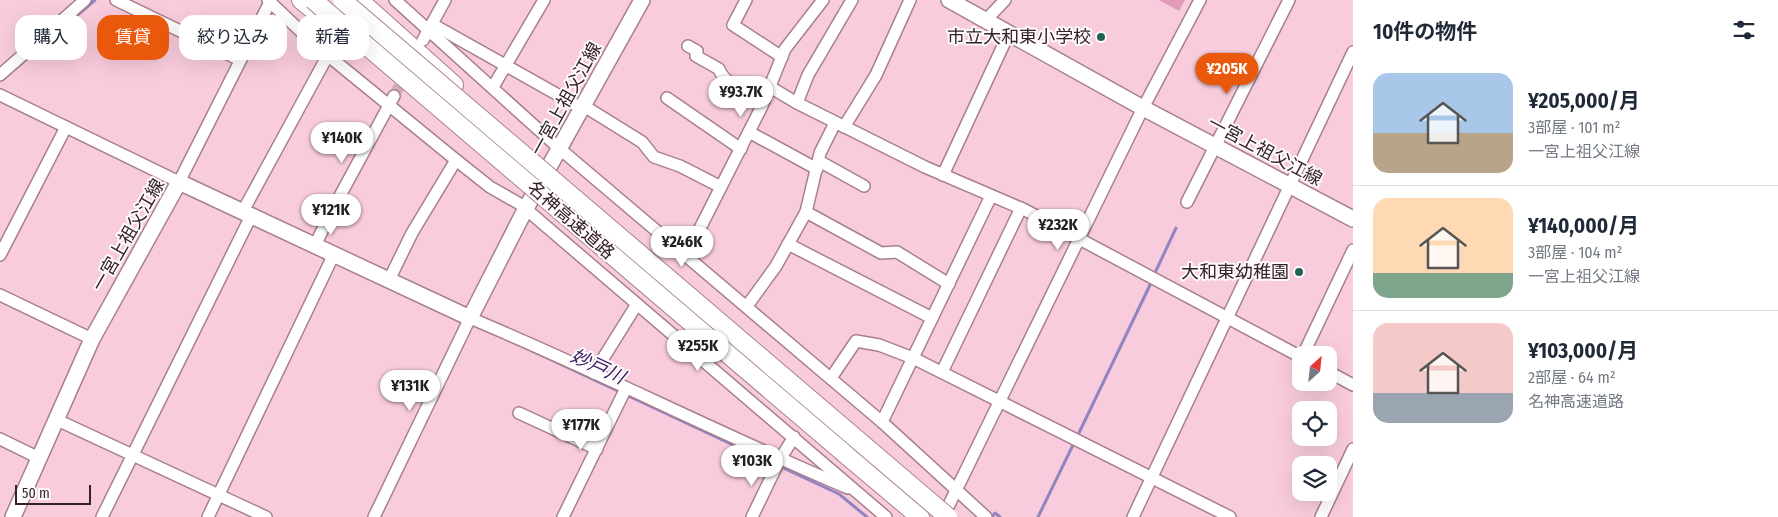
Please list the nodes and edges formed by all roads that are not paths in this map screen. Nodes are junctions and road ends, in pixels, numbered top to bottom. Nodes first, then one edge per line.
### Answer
1 (85, 0) edge
2 (116, 0) edge
3 (270, 0) edge
4 (301, 0) edge
5 (313, 0) edge
6 (342, 0) edge
7 (359, 0) edge
8 (395, 0) edge
9 (445, 0) edge
10 (544, 0) edge
11 (642, 0) edge
12 (746, 0) edge
13 (823, 0) edge
14 (852, 0) edge
15 (910, 0) edge
16 (949, 0) edge
17 (1005, 0) edge
18 (1200, 0) edge
19 (1289, 0) edge
20 (262, 15) edge
21 (986, 20) junction
22 (297, 26) edge
23 (430, 27) junction
24 (179, 30) edge
25 (1009, 33) junction
26 (423, 40) dead end
27 (688, 46) dead end
28 (1353, 52) edge
29 (782, 57) junction
30 (240, 60) edge
31 (325, 60) edge
32 (335, 60) edge
33 (506, 66) junction
34 (0, 74) edge
35 (493, 87) junction
36 (770, 87) junction
37 (0, 95) edge
38 (667, 98) dead end
39 (392, 101) junction
40 (764, 101) junction
41 (797, 103) junction
42 (584, 107) junction
43 (1143, 108) junction
44 (840, 125) junction
45 (66, 127) junction
46 (749, 132) junction
47 (1216, 146) junction
48 (560, 149) junction
49 (740, 149) junction
50 (456, 160) junction
51 (818, 165) junction
52 (943, 175) junction
53 (179, 182) junction
54 (1290, 185) junction
55 (864, 186) dead end
56 (721, 187) junction
57 (991, 196) junction
58 (1187, 202) dead end
59 (1021, 208) junction
60 (526, 210) junction
61 (806, 212) junction
62 (247, 214) junction
63 (1353, 219) edge
64 (1079, 239) junction
65 (788, 244) junction
66 (315, 245) junction
67 (1353, 250) edge
68 (334, 254) junction
69 (687, 254) junction
70 (0, 255) edge
71 (389, 280) junction
72 (949, 284) junction
73 (0, 295) edge
74 (637, 304) junction
75 (747, 306) junction
76 (470, 318) junction
77 (932, 318) junction
78 (1227, 318) junction
79 (92, 339) junction
80 (1307, 346) edge
81 (1292, 351) edge
82 (913, 358) junction
83 (942, 372) junction
84 (594, 373) junction
85 (1338, 377) edge
86 (831, 378) junction
87 (1353, 385) edge
88 (624, 392) junction
89 (999, 401) junction
90 (519, 412) dead end
91 (56, 419) junction
92 (882, 422) junction
93 (794, 437) junction
94 (855, 438) junction
95 (0, 439) edge
96 (597, 449) junction
97 (1353, 449) edge
98 (844, 453) junction
99 (132, 455) junction
100 (39, 458) junction
101 (778, 463) junction
102 (1151, 478) junction
103 (956, 491) junction
104 (858, 493) junction
105 (219, 495) junction
106 (13, 517) edge
107 (102, 517) edge
108 (208, 517) edge
109 (266, 517) edge
110 (374, 517) edge
111 (564, 517) edge
112 (752, 517) edge
113 (886, 517) edge
114 (920, 517) edge
115 (942, 517) edge
116 (948, 517) edge
117 (986, 517) edge
118 (1133, 517) edge
119 (1230, 517) edge
120 (1320, 517) edge

1 - 34 street
2 - 24 street
3 - 20 street
3 - 22 street
4 - 98 highway, bridge
5 - 98 highway, 名神高速道路, bridge
6 - 94 highway, 名神高速道路, bridge
7 - 94 highway, bridge
8 - 23 street
9 - 23 street
10 - 33 street
11 - 42 main road, 一宮上祖父江線
12 - 29 street
13 - 29 street
14 - 41 street
15 - 44 street
16 - 21 main road, 一宮上祖父江線
17 - 21 street
18 - 43 street
19 - 47 street
21 - 25 main road, 一宮上祖父江線
23 - 26 street
23 - 33 street
23 - 35 street
25 - 43 main road, 一宮上祖父江線
25 - 52 street
27 - 40 street
28 - 54 street
29 - 36 street
30 - 53 street
31 - 62 street
32 - 39 street
33 - 35 street
33 - 42 street
35 - 48 street
36 - 40 street
36 - 41 street
37 - 45 street
38 - 49 street
39 - 50 street
39 - 66 street
40 - 46 street
41 - 44 street
42 - 48 main road, 一宮上祖父江線
42 - 56 street
43 - 47 main road, 一宮上祖父江線
43 - 64 street
44 - 51 street
44 - 52 street
45 - 53 street
45 - 70 street
46 - 49 street
46 - 51 street
47 - 54 main road, 一宮上祖父江線
47 - 58 street
48 - 60 main road, 一宮上祖父江線
48 - 69 street
49 - 56 street
50 - 60 street
50 - 71 street
51 - 55 street
51 - 61 street
52 - 57 street
53 - 62 main road, 一宮上祖父江線
53 - 79 main road, 一宮上祖父江線
54 - 63 main road, 一宮上祖父江線
54 - 78 street
56 - 69 street
57 - 59 street
57 - 72 street
59 - 64 street
59 - 83 street
60 - 74 street
60 - 76 main road, 一宮上祖父江線
61 - 65 street
61 - 72 street
62 - 66 main road, 一宮上祖父江線
62 - 99 street
64 - 78 street
64 - 89 street
65 - 75 street
65 - 77 street
66 - 68 main road, 一宮上祖父江線
67 - 80 street
68 - 71 main road, 一宮上祖父江線
68 - 105 street
69 - 75 street
71 - 76 main road, 一宮上祖父江線
72 - 77 street
73 - 79 street
74 - 84 street
74 - 93 street
75 - 86 street
76 - 84 street
76 - 110 street
77 - 82 street
78 - 81 street
78 - 102 street
79 - 91 main road, 一宮上祖父江線
82 - 83 street
82 - 86 street
82 - 92 street
83 - 89 street
84 - 88 street
85 - 87 street
86 - 92 street
88 - 96 street
88 - 101 street
89 - 102 street
89 - 103 street
90 - 96 street
91 - 99 street
91 - 100 main road, 一宮上祖父江線
92 - 103 street
93 - 101 street
93 - 104 street
94 - 116 highway, 名神高速道路, bridge
95 - 100 street
96 - 111 street
97 - 120 street
98 - 114 highway, 名神高速道路
99 - 105 street
99 - 107 street
100 - 106 main road, 一宮上祖父江線
101 - 104 street
101 - 112 street
102 - 118 street
102 - 119 street
103 - 115 street
103 - 117 street
104 - 113 street
105 - 108 street
105 - 109 street

